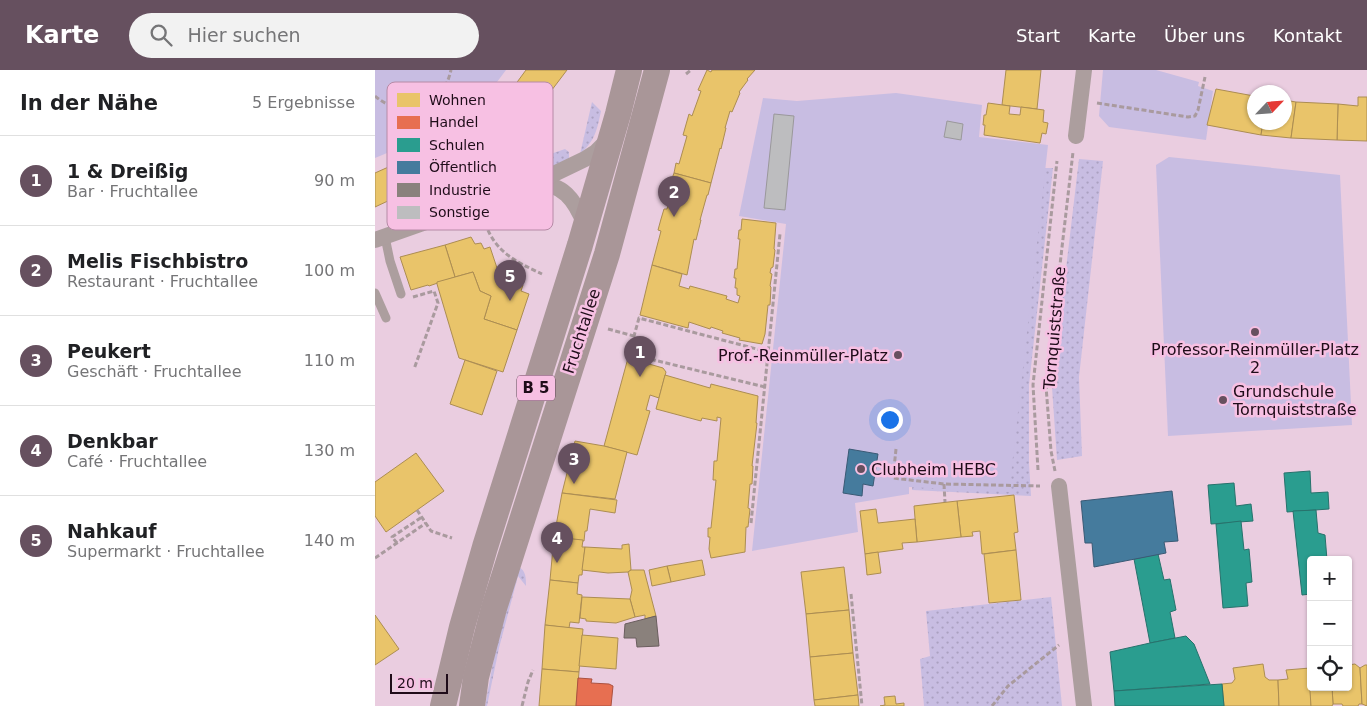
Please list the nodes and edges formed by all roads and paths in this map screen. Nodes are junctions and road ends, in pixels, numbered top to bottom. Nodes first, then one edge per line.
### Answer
1 (451, 70) edge
2 (629, 70) edge
3 (657, 70) edge
4 (691, 70) edge
5 (1085, 70) edge
6 (686, 74) dead end
7 (1205, 77) dead end
8 (447, 82) edge
9 (375, 96) edge
10 (1097, 103) dead end
11 (387, 105) edge
12 (613, 133) junction
13 (1076, 136) joint
14 (1057, 161) dead end
15 (553, 174) edge
16 (553, 186) edge
17 (585, 225) junction
18 (405, 230) edge
19 (487, 230) edge
20 (780, 234) dead end
21 (380, 239) edge
22 (542, 274) dead end
23 (404, 292) joint
24 (375, 293) edge
25 (386, 318) dead end
26 (608, 329) dead end
27 (634, 336) junction
28 (768, 352) junction
29 (414, 369) dead end
30 (765, 387) junction
31 (896, 448) dead end
32 (1038, 470) dead end
33 (944, 484) junction
34 (1040, 486) dead end
35 (1059, 486) joint
36 (945, 502) dead end
37 (417, 510) dead end
38 (422, 517) junction
39 (426, 523) junction
40 (751, 523) dead end
41 (452, 538) dead end
42 (397, 543) junction
43 (375, 558) edge
44 (851, 594) dead end
45 (1059, 645) dead end
46 (533, 670) dead end
47 (443, 706) edge
48 (472, 706) edge
49 (522, 706) edge
50 (862, 706) edge
51 (992, 706) edge
52 (1084, 706) edge

1 - 8 path
2 - 12 main road, Fruchtallee / B 5
3 - 48 main road, Fruchtallee / B 5
4 - 6 path
5 - 13 street
7 - 10 path
9 - 11 path
12 - 15 street
12 - 17 main road, Fruchtallee / B 5
13 - 35 path, Tornquiststraße
14 - 32 path
16 - 17 street
17 - 47 main road, Fruchtallee / B 5
18 - 21 street
19 - 22 path
20 - 28 path
21 - 23 lane
23 - 29 path
24 - 25 lane
26 - 27 path
27 - 28 path
27 - 30 path
28 - 30 path
30 - 40 path
31 - 33 path
33 - 34 path
33 - 36 path
35 - 52 street
37 - 38 path
38 - 39 path
38 - 42 path
39 - 41 path
39 - 42 path
42 - 43 path
44 - 50 path
45 - 51 path
46 - 49 path

